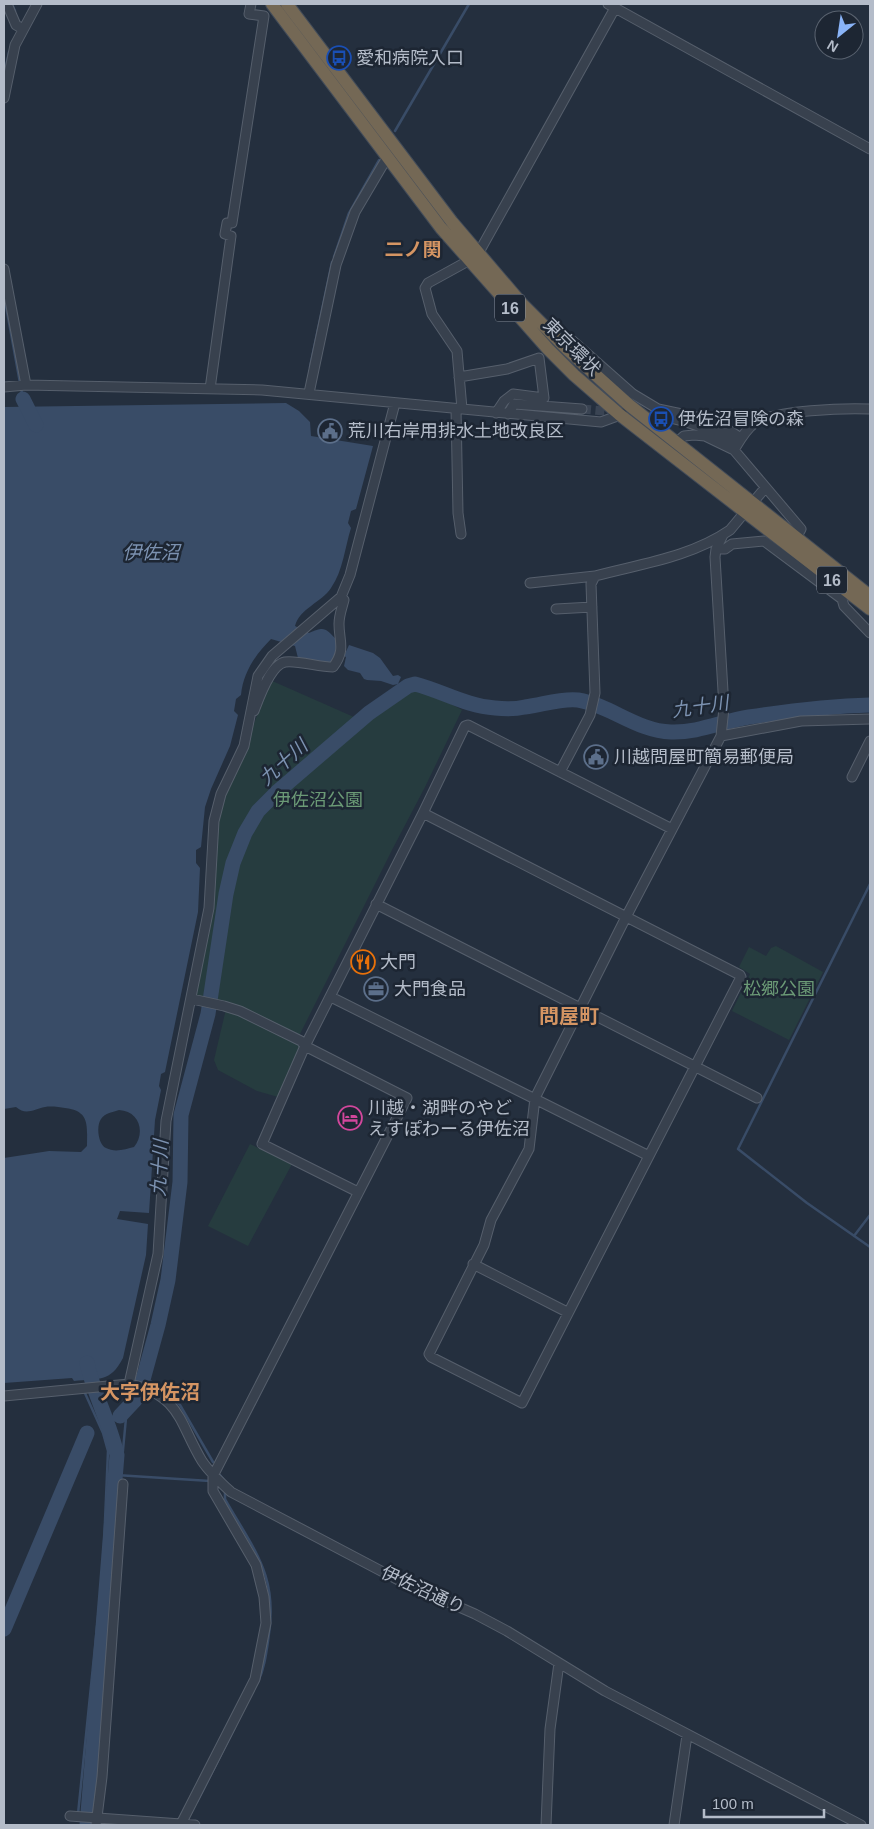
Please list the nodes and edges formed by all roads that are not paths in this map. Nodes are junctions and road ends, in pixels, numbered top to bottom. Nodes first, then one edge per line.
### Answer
1 (7, 4) edge
2 (37, 4) edge
3 (251, 4) edge
4 (272, 4) edge
5 (286, 4) edge
6 (611, 6) edge
7 (23, 29) junction
8 (4, 98) edge
9 (870, 149) edge
10 (388, 156) junction
11 (473, 257) junction
12 (4, 268) edge
13 (568, 350) junction
14 (459, 378) junction
15 (26, 386) junction
16 (4, 387) edge
17 (210, 389) junction
18 (310, 393) junction
19 (395, 403) junction
20 (629, 405) junction
21 (459, 409) junction
22 (582, 409) tunnel mouth
23 (870, 409) edge
24 (496, 413) junction
25 (508, 414) junction
26 (620, 415) junction
27 (666, 417) tunnel mouth
28 (676, 443) junction
29 (738, 443) junction
30 (766, 488) junction
31 (749, 508) junction
32 (461, 534) dead end
33 (723, 535) junction
34 (796, 538) junction
35 (716, 549) junction
36 (595, 576) junction
37 (530, 583) dead end
38 (842, 593) junction
39 (870, 596) edge
40 (341, 597) junction
41 (592, 608) junction
42 (556, 609) dead end
43 (870, 609) edge
44 (870, 633) edge
45 (870, 719) edge
46 (247, 730) junction
47 (721, 736) junction
48 (870, 742) edge
49 (560, 772) junction
50 (852, 777) dead end
51 (423, 813) junction
52 (672, 829) junction
53 (376, 904) junction
54 (626, 917) junction
55 (331, 997) junction
56 (192, 999) junction
57 (579, 1009) junction
58 (305, 1046) junction
59 (694, 1066) junction
60 (535, 1098) junction
61 (757, 1098) dead end
62 (649, 1156) junction
63 (358, 1192) junction
64 (473, 1264) junction
65 (567, 1312) junction
66 (132, 1385) junction
67 (4, 1396) edge
68 (213, 1476) junction
69 (123, 1484) dead end
70 (559, 1663) junction
71 (687, 1735) junction
72 (70, 1816) dead end
73 (96, 1822) edge
74 (181, 1824) junction
75 (856, 1824) edge
76 (195, 1825) edge
77 (546, 1825) edge
78 (674, 1825) edge

1 - 7 street
2 - 7 street
3 - 17 street
4 - 10 highway, 東京環状 / 16
5 - 11 highway, 東京環状 / 16
6 - 9 street
6 - 11 street
7 - 8 street
10 - 11 highway, 東京環状 / 16
10 - 18 street
11 - 13 highway, 東京環状 / 16
11 - 14 street
11 - 26 highway, 東京環状 / 16
12 - 15 street
13 - 20 highway, 東京環状 / 16
13 - 29 street
14 - 21 street
14 - 24 street
15 - 16 street
15 - 17 street
17 - 18 street
18 - 19 street
19 - 21 street
19 - 40 street
20 - 26 street
20 - 28 highway, 東京環状 / 16
21 - 24 street
21 - 32 street
22 - 25 street
23 - 29 street
24 - 25 street
25 - 26 street
26 - 31 highway, 東京環状 / 16
27 - 29 street
28 - 29 street
28 - 31 highway, 東京環状 / 16
29 - 30 street
30 - 31 street
30 - 34 street
31 - 33 street
31 - 34 highway, 東京環状 / 16
31 - 38 highway, 東京環状 / 16
33 - 35 street
33 - 36 street
34 - 39 highway, 東京環状 / 16
35 - 38 street
35 - 47 street
36 - 37 street
36 - 41 street
38 - 43 highway, 東京環状 / 16
38 - 44 street
40 - 46 street
40 - 46 street
41 - 42 street
41 - 49 street
45 - 47 street
46 - 56 street
47 - 52 street
48 - 50 street
49 - 51 street
49 - 52 street
51 - 53 street
51 - 54 street
52 - 54 street
53 - 55 street
53 - 57 street
54 - 57 street
54 - 59 street
55 - 58 street
55 - 60 street
56 - 58 street
56 - 66 street
57 - 59 street
57 - 60 street
58 - 63 street
58 - 63 street
59 - 61 street
59 - 62 street
60 - 62 street
60 - 64 street
62 - 65 street
63 - 68 street
64 - 65 street
64 - 65 street
66 - 67 street, 伊佐沼通り
66 - 68 street, 伊佐沼通り
68 - 70 street, 伊佐沼通り
68 - 74 street
69 - 73 street
70 - 71 street, 伊佐沼通り
70 - 77 street
71 - 75 street, 伊佐沼通り
71 - 78 street
72 - 73 street
73 - 74 street
74 - 76 street

